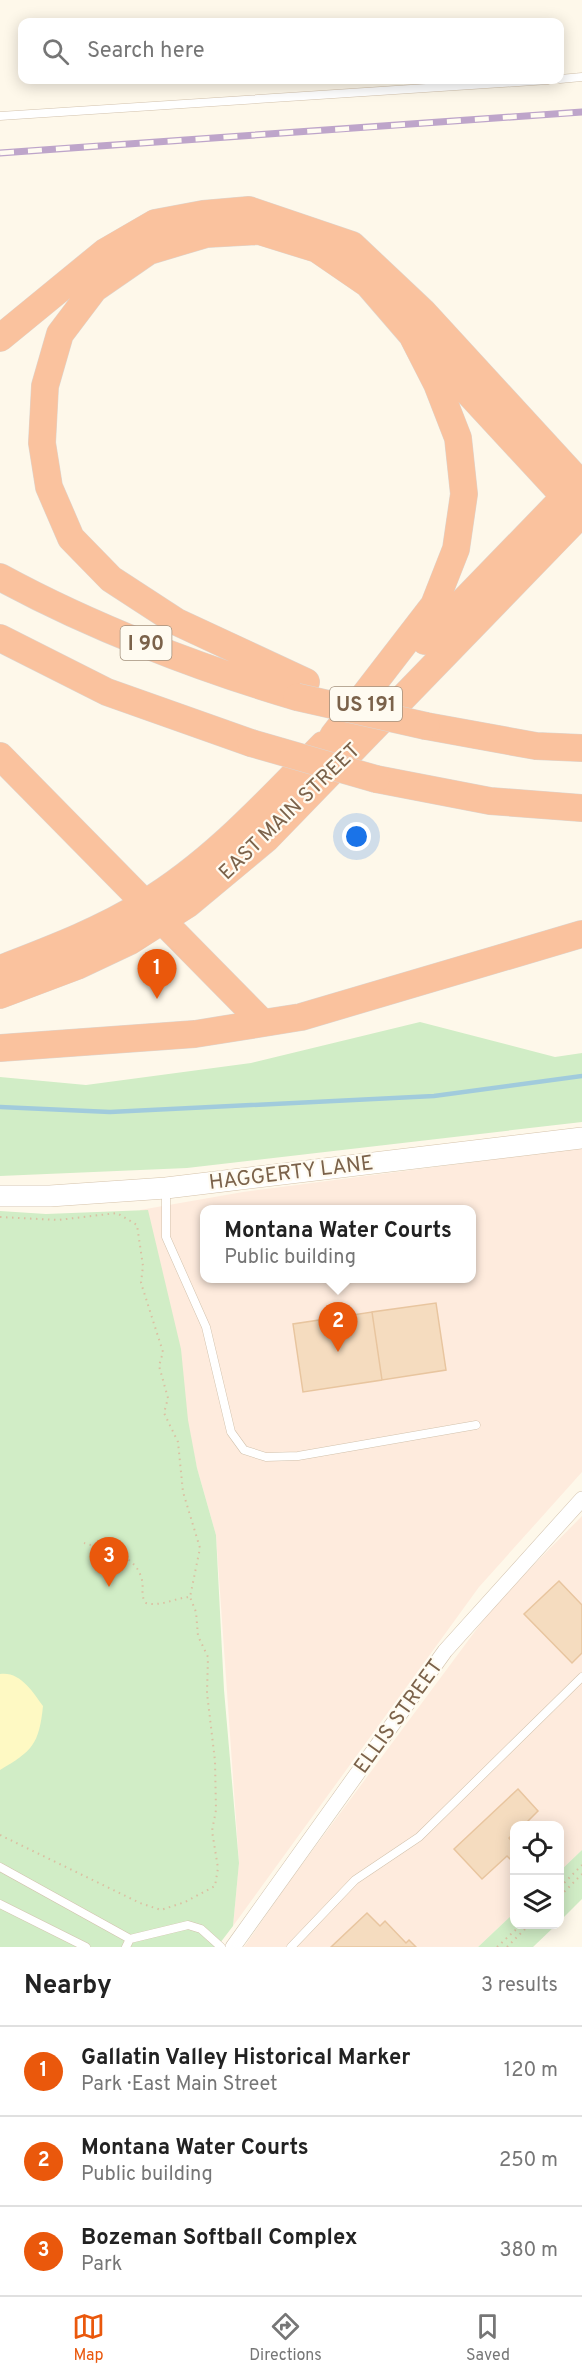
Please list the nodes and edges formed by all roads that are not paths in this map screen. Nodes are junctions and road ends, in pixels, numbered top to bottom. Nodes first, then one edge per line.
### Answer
1 (582, 77) edge
2 (564, 79) edge
3 (487, 84) edge
4 (0, 116) edge
5 (368, 284) junction
6 (0, 338) edge
7 (579, 495) edge
8 (0, 577) edge
9 (0, 638) edge
10 (301, 689) junction
11 (333, 736) junction
12 (582, 748) edge
13 (0, 756) edge
14 (582, 808) edge
15 (154, 912) junction
16 (582, 934) edge
17 (0, 969) edge
18 (0, 995) edge
19 (263, 1023) junction
20 (0, 1048) edge
21 (582, 1138) edge
22 (166, 1188) junction
23 (0, 1196) edge
24 (476, 1425) dead end
25 (581, 1502) edge
26 (582, 1677) edge
27 (0, 1867) edge
28 (0, 1904) edge
29 (130, 1939) junction
30 (86, 1947) edge
31 (126, 1947) edge
32 (221, 1947) edge
33 (233, 1947) edge
34 (291, 1947) edge

1 - 2 lane
3 - 4 lane
5 - 7 highway
5 - 10 highway
5 - 11 highway
6 - 7 highway
7 - 11 highway, EAST MAIN STREET
7 - 15 highway, EAST MAIN STREET
8 - 10 highway, I 90
9 - 14 highway, bridge
10 - 12 highway, US 191, bridge
11 - 15 highway, EAST MAIN STREET
13 - 15 highway
15 - 17 highway, EAST MAIN STREET
15 - 18 highway, EAST MAIN STREET
15 - 19 highway
16 - 19 highway
19 - 20 highway
21 - 22 street, HAGGERTY LANE
22 - 23 street, HAGGERTY LANE
22 - 24 lane
25 - 33 street, ELLIS STREET
26 - 34 lane
27 - 29 lane
28 - 30 lane
29 - 31 lane
29 - 32 lane

